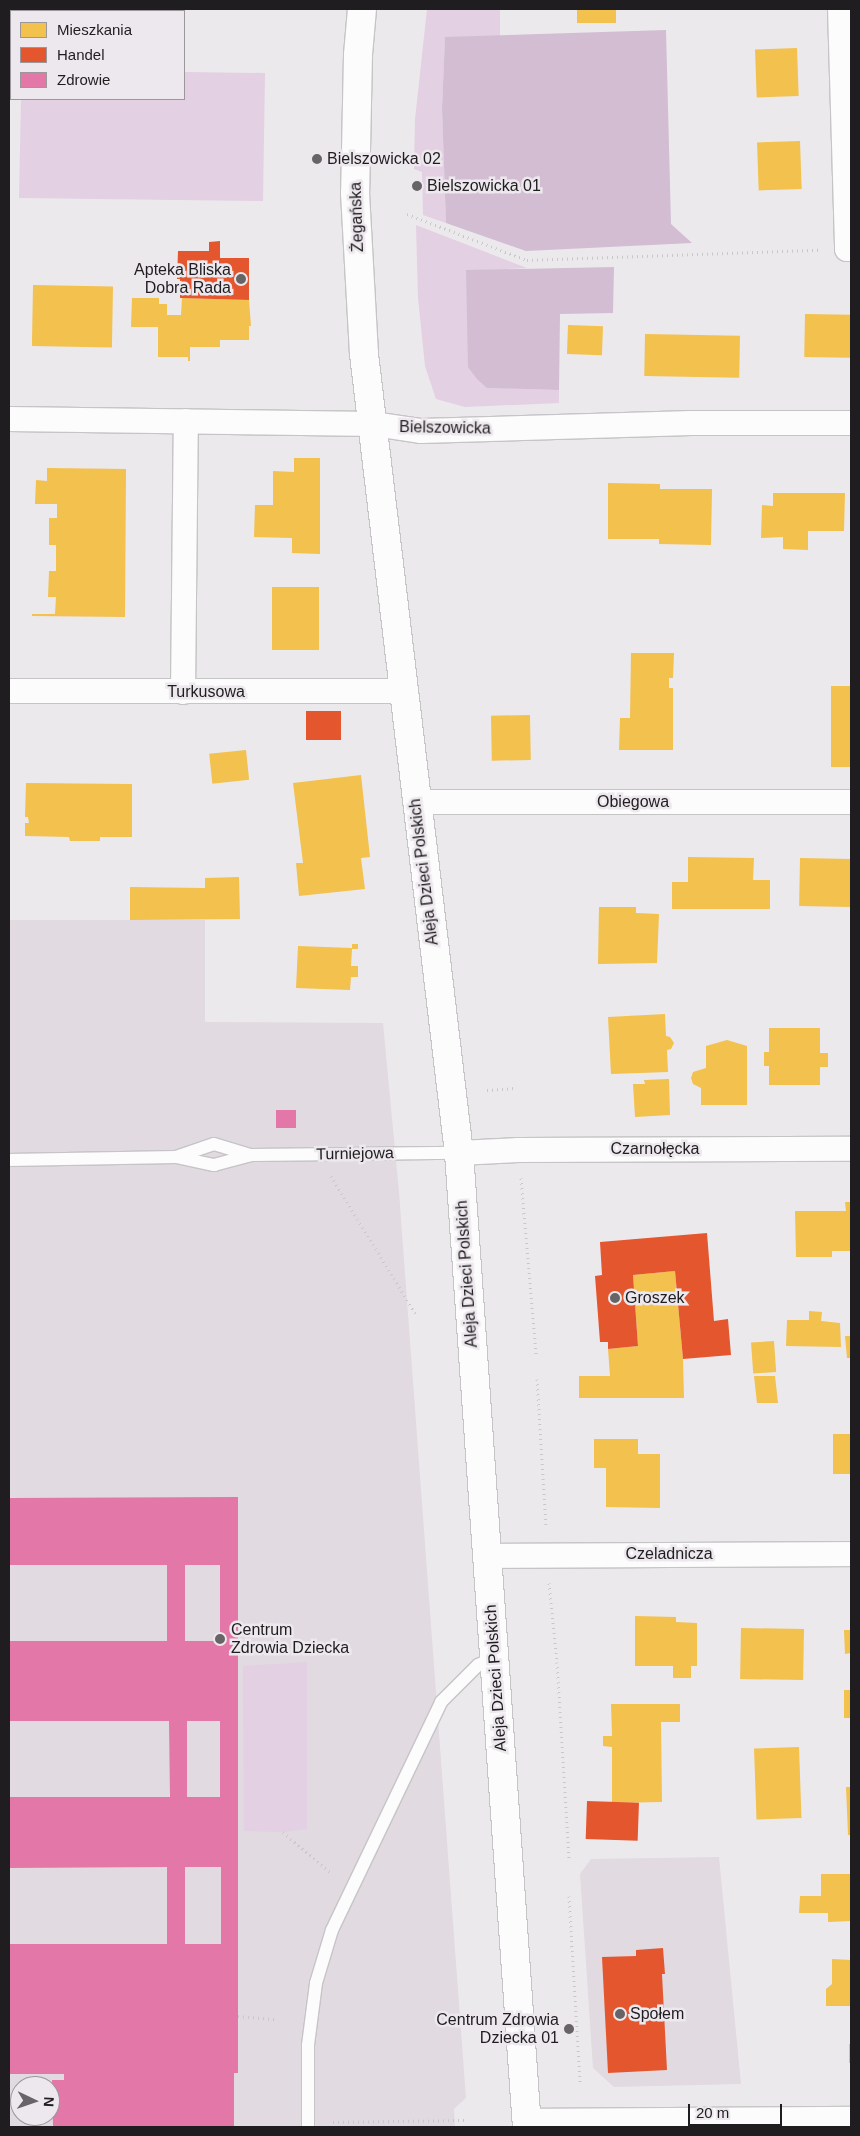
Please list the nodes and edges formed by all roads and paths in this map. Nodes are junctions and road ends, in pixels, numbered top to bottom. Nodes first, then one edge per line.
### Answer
1 (362, 9) edge
2 (840, 9) edge
3 (407, 214) dead end
4 (849, 249) edge
5 (9, 419) edge
6 (186, 421) junction
7 (851, 422) edge
8 (374, 424) junction
9 (403, 691) junction
10 (9, 692) edge
11 (183, 692) junction
12 (416, 802) junction
13 (851, 802) edge
14 (514, 1088) dead end
15 (487, 1090) dead end
16 (851, 1149) edge
17 (459, 1153) junction
18 (318, 1154) junction
19 (252, 1155) junction
20 (176, 1157) junction
21 (9, 1160) edge
22 (521, 1176) dead end
23 (415, 1313) dead end
24 (536, 1354) dead end
25 (538, 1379) dead end
26 (546, 1527) dead end
27 (851, 1554) edge
28 (487, 1556) junction
29 (548, 1578) dead end
30 (494, 1658) junction
31 (283, 1832) dead end
32 (569, 1861) dead end
33 (332, 1874) dead end
34 (569, 1896) dead end
35 (238, 2016) dead end
36 (275, 2019) dead end
37 (580, 2082) dead end
38 (851, 2119) edge
39 (464, 2120) dead end
40 (333, 2122) dead end
41 (527, 2124) edge
42 (308, 2127) edge

1 - 8 street, Żegańska
2 - 4 street
3 - 4 path
5 - 6 street, Bielszowicka
6 - 8 street, Bielszowicka
6 - 11 street
7 - 8 street, Bielszowicka
8 - 9 street, Aleja Dzieci Polskich
9 - 11 street, Turkusowa
9 - 12 street, Aleja Dzieci Polskich
10 - 11 street, Turkusowa
12 - 13 street, Obiegowa
12 - 17 street, Aleja Dzieci Polskich
14 - 15 path
16 - 17 street, Czarnołęcka
17 - 18 lane, Turniejowa
17 - 28 street, Aleja Dzieci Polskich
18 - 19 lane, Turniejowa
18 - 23 path
19 - 20 lane, Turniejowa
19 - 20 lane, Turniejowa
20 - 21 lane, Turniejowa
22 - 24 path
25 - 26 path
27 - 28 street, Czeladnicza
28 - 30 street, Aleja Dzieci Polskich
29 - 32 path
30 - 41 street, Aleja Dzieci Polskich
30 - 42 lane
31 - 33 path
34 - 37 path
35 - 36 path
38 - 41 street
39 - 40 path

